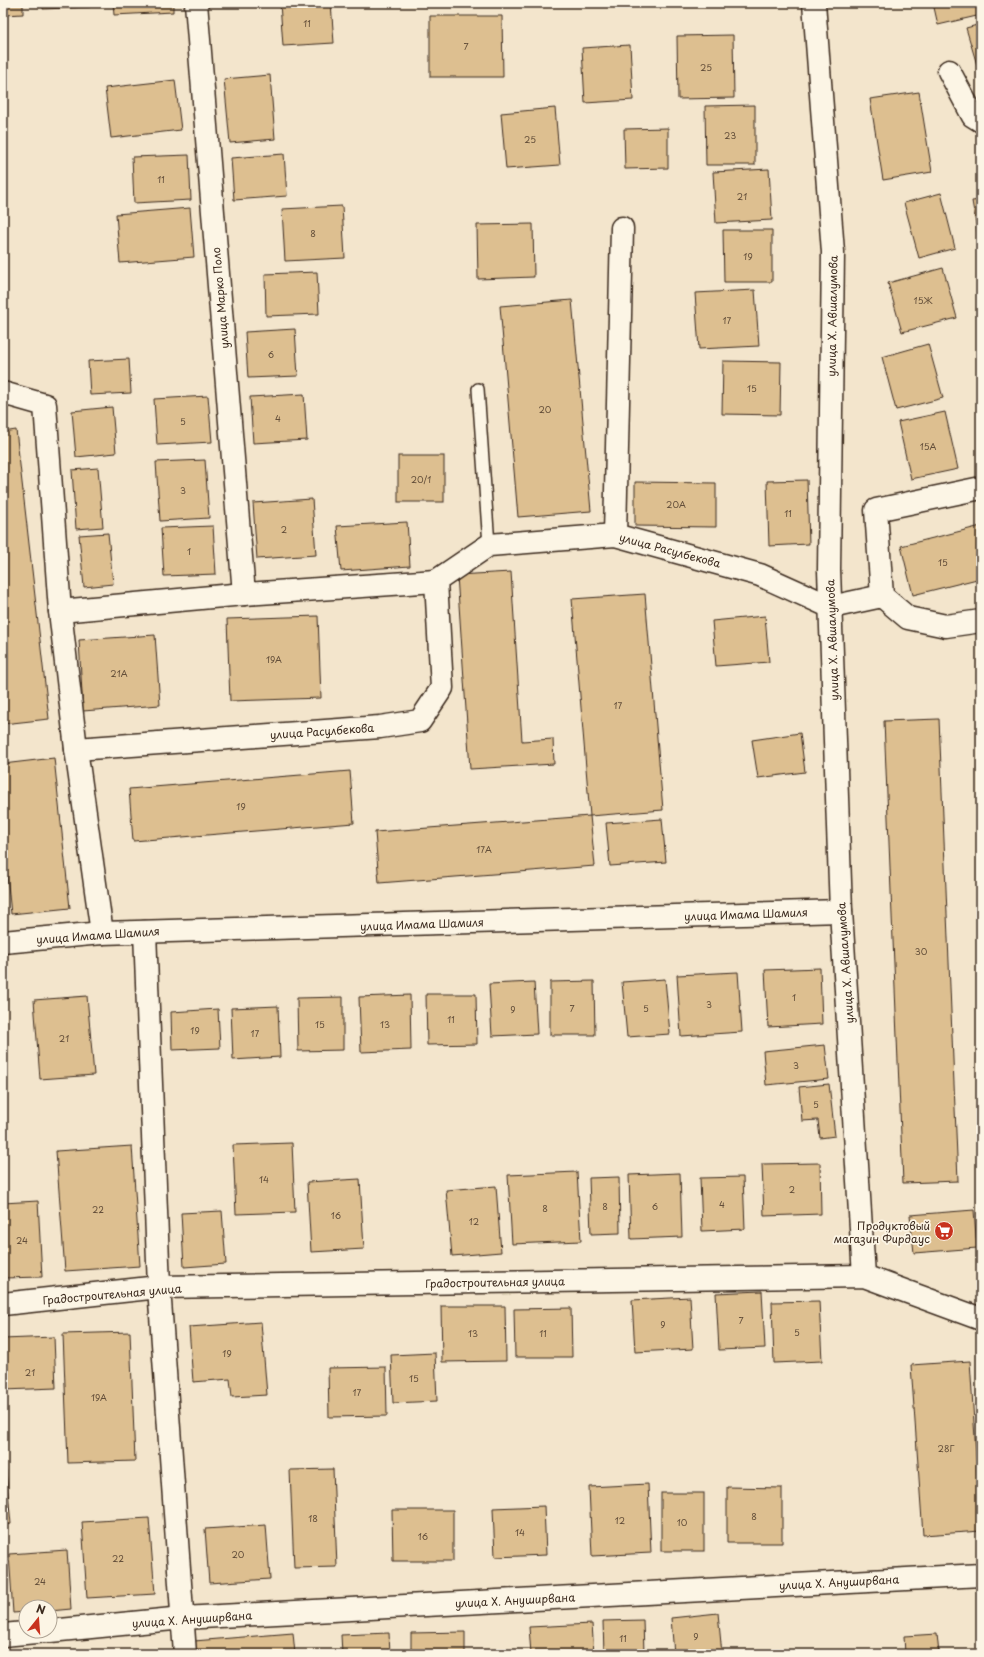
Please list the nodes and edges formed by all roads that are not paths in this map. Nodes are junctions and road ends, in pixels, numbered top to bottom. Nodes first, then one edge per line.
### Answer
1 (196, 3) edge
2 (814, 3) edge
3 (949, 71) dead end
4 (981, 121) edge
5 (622, 228) dead end
6 (478, 389) dead end
7 (3, 393) edge
8 (981, 488) edge
9 (615, 535) junction
10 (489, 545) junction
11 (436, 580) junction
12 (244, 594) junction
13 (882, 596) junction
14 (831, 607) junction
15 (60, 611) junction
16 (981, 621) edge
17 (76, 749) junction
18 (841, 911) junction
19 (144, 932) junction
20 (102, 933) junction
21 (3, 942) edge
22 (864, 1276) junction
23 (159, 1287) junction
24 (3, 1304) edge
25 (981, 1319) edge
26 (981, 1575) edge
27 (183, 1618) junction
28 (58, 1630) edge
29 (18, 1634) edge
30 (3, 1635) edge
31 (185, 1654) edge

1 - 12 street, улица Марко Поло
2 - 14 street, улица Х. Авшалумова
3 - 4 street
5 - 9 street
6 - 10 lane
7 - 15 street
8 - 13 street
9 - 10 street, улица Расулбекова
9 - 14 street, улица Расулбекова
10 - 11 street, улица Расулбекова
11 - 12 street, улица Расулбекова
11 - 17 street, улица Расулбекова
12 - 15 street, улица Расулбекова
13 - 14 street
13 - 16 street
14 - 18 street, улица Х. Авшалумова
15 - 17 street
17 - 20 street
18 - 19 street, улица Имама Шамиля
18 - 22 street, улица Х. Авшалумова
19 - 20 street, улица Имама Шамиля
19 - 23 street
20 - 21 street, улица Имама Шамиля
22 - 23 street, Градостроительная улица
22 - 25 street, Градостроительная улица
23 - 24 street, Градостроительная улица
23 - 27 street
26 - 27 street, улица Х. Ануширвана
27 - 28 street, улица Х. Ануширвана
27 - 31 street
29 - 30 street, улица Х. Ануширвана

